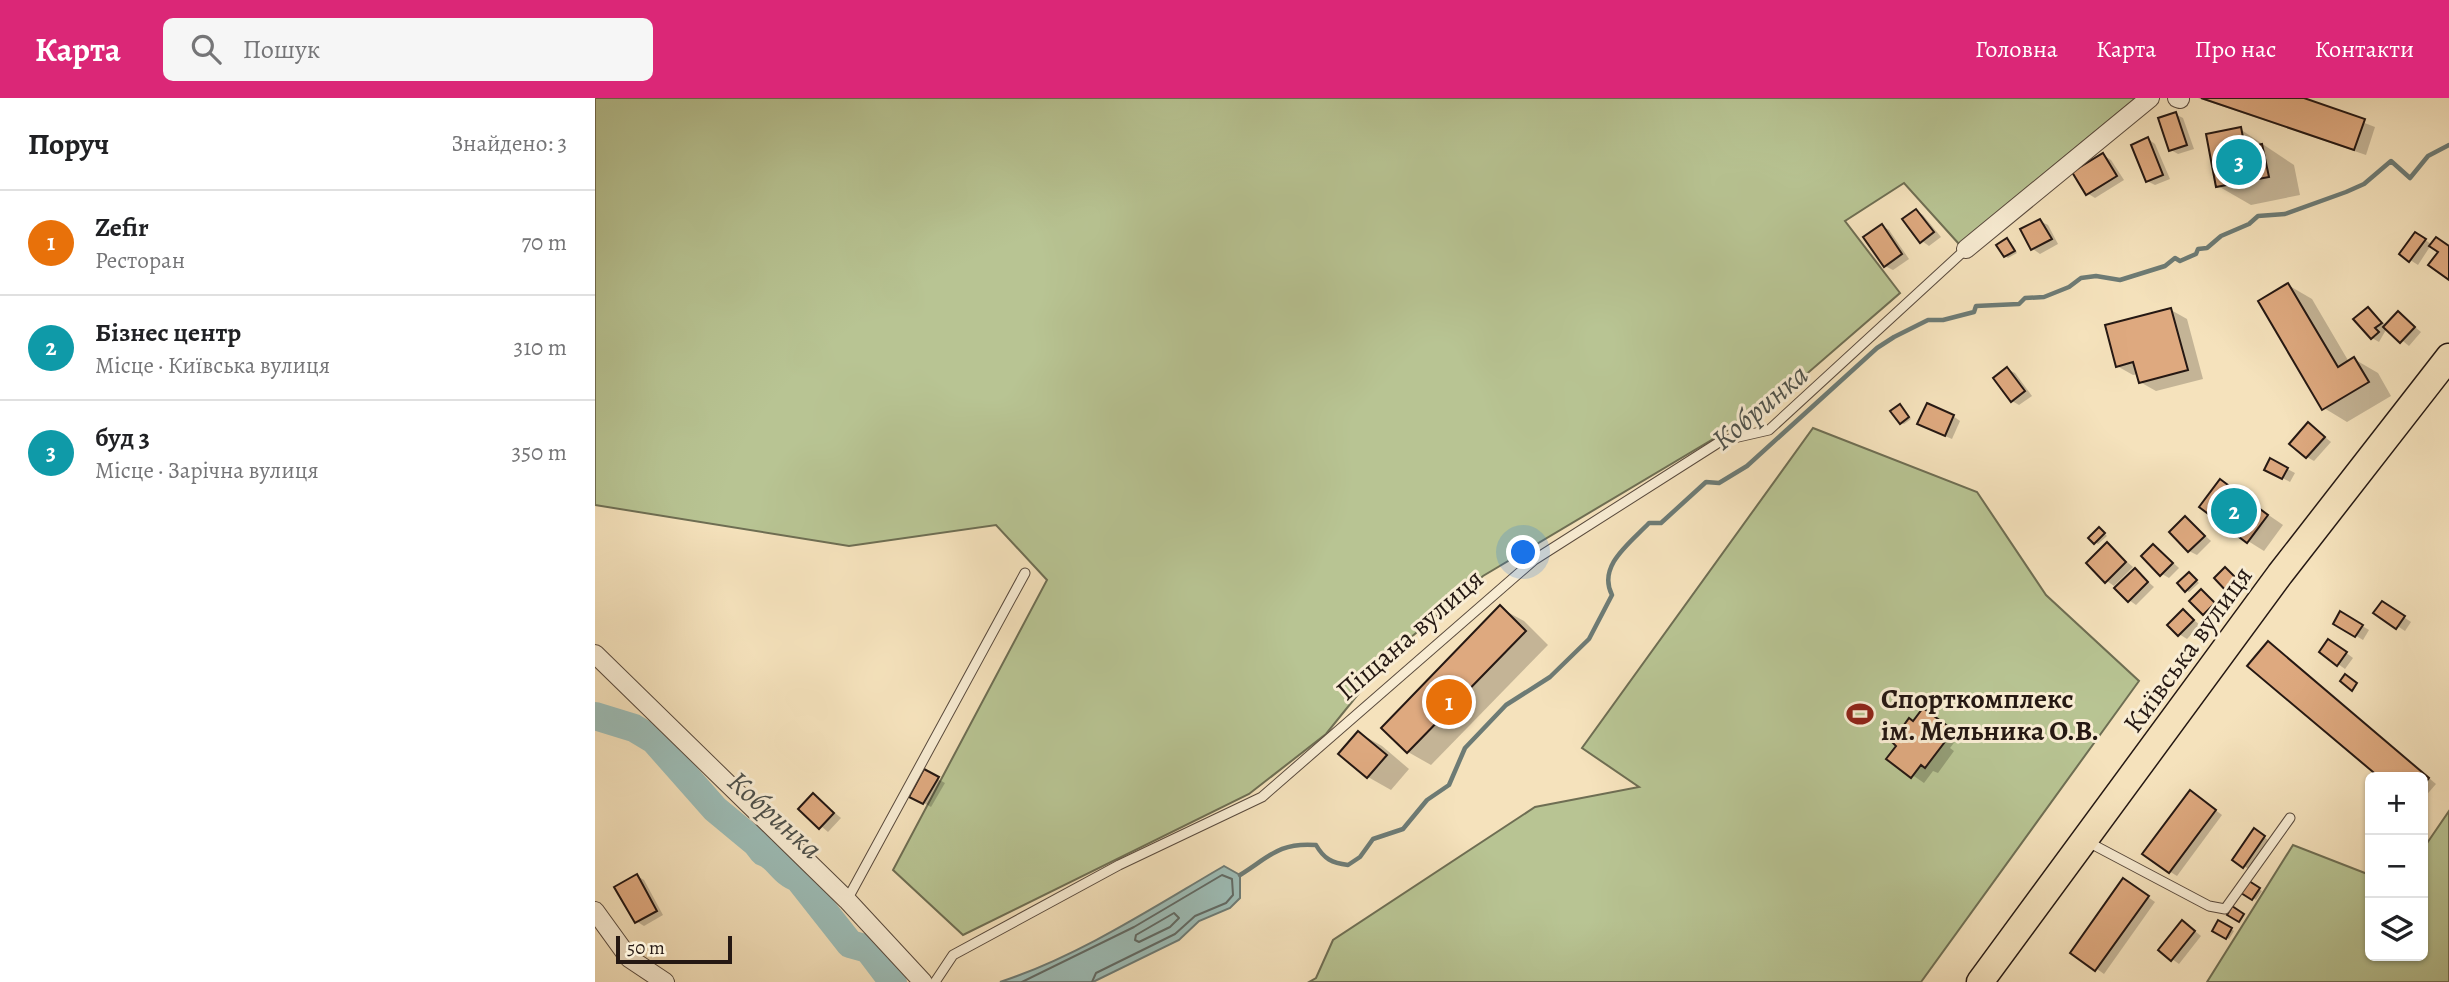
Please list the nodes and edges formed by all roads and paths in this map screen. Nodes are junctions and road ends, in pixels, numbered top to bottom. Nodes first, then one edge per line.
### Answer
1 (2150, 98) edge
2 (1966, 249) joint
3 (2449, 357) edge
4 (1025, 573) dead end
5 (595, 654) edge
6 (2290, 818) dead end
7 (2086, 841) junction
8 (847, 900) junction
9 (595, 911) edge
10 (665, 982) edge
11 (923, 982) edge
12 (935, 982) edge
13 (1980, 982) edge

1 - 2 street
2 - 12 lane, Піщана вулиця
3 - 7 main road, Київська вулиця
4 - 8 lane
5 - 8 street
6 - 7 lane
7 - 13 main road, Київська вулиця
8 - 11 street
9 - 10 street

